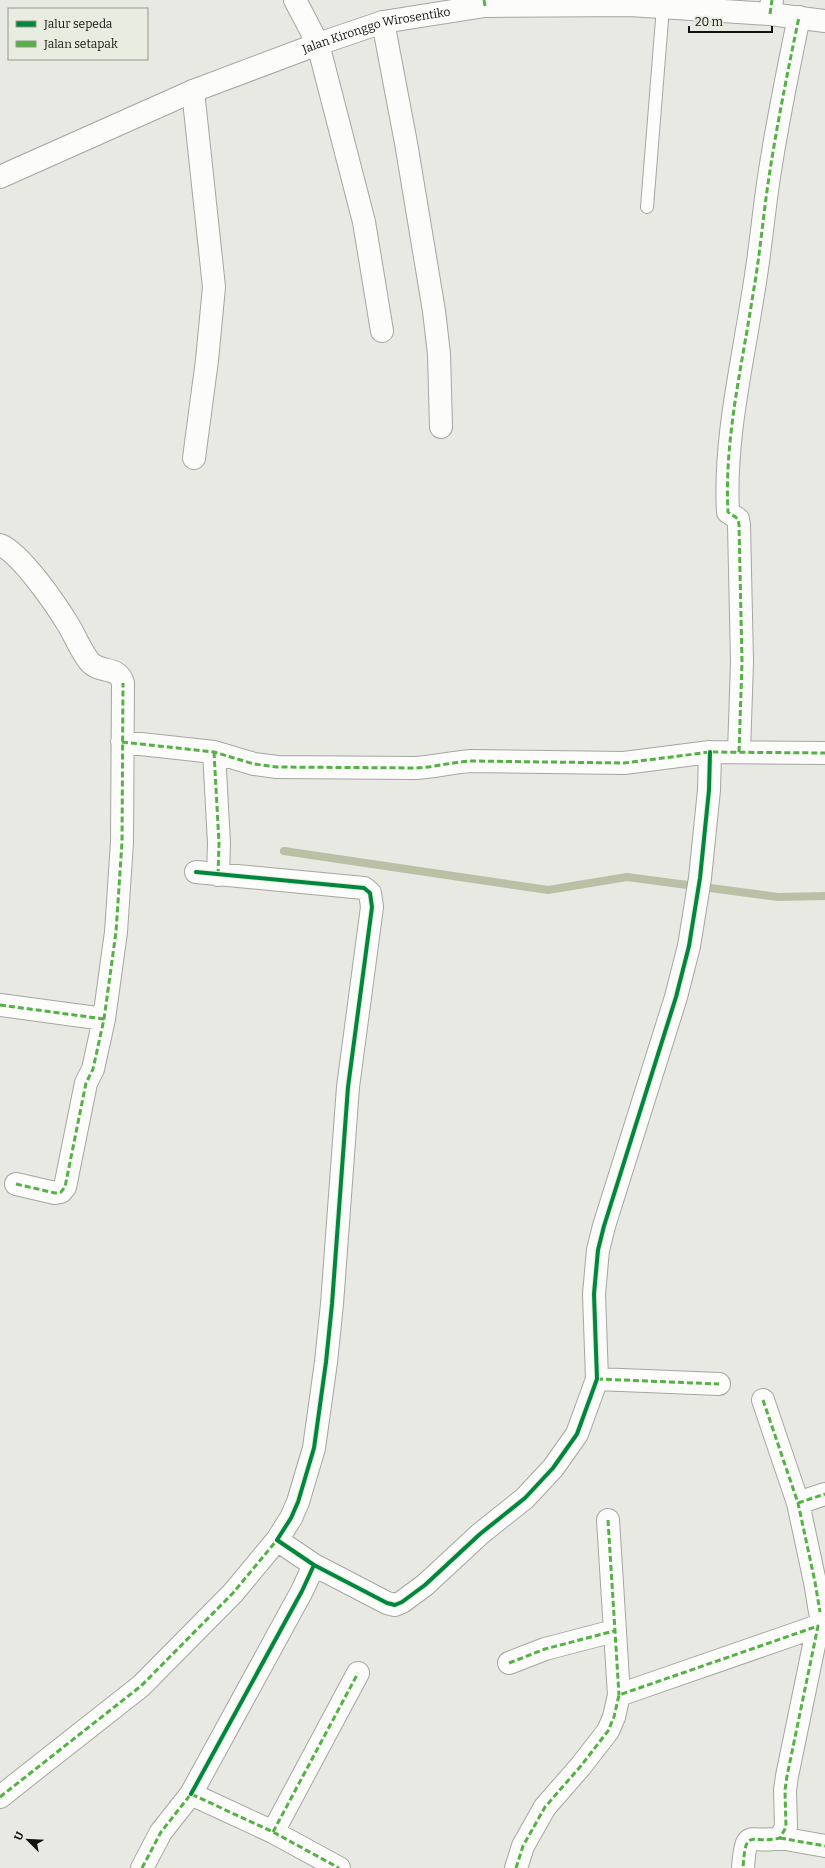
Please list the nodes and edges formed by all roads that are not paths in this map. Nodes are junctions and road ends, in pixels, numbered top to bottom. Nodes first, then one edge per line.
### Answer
1 (295, 0) edge
2 (484, 3) edge
3 (663, 7) junction
4 (771, 7) edge
5 (799, 17) junction
6 (825, 21) edge
7 (383, 22) junction
8 (318, 44) junction
9 (193, 92) junction
10 (0, 178) edge
11 (647, 207) dead end
12 (382, 331) dead end
13 (441, 427) dead end
14 (194, 458) dead end
15 (0, 545) edge
16 (122, 742) junction
17 (214, 752) junction
18 (710, 752) junction
19 (739, 752) junction
20 (825, 753) edge
21 (218, 860) junction
22 (196, 872) dead end
23 (0, 1005) edge
24 (104, 1019) junction
25 (16, 1184) dead end
26 (597, 1379) junction
27 (719, 1384) dead end
28 (763, 1400) dead end
29 (825, 1494) edge
30 (798, 1503) junction
31 (608, 1520) dead end
32 (277, 1540) junction
33 (314, 1565) junction
34 (821, 1616) edge
35 (614, 1632) junction
36 (509, 1663) dead end
37 (358, 1673) dead end
38 (619, 1695) junction
39 (2, 1793) edge
40 (191, 1794) junction
41 (273, 1832) junction
42 (780, 1838) junction
43 (825, 1846) edge
44 (142, 1868) edge
45 (338, 1868) edge
46 (516, 1868) edge
47 (744, 1868) edge

1 - 8 street
2 - 3 street, Jalan Kironggo Wirosentiko
2 - 7 street, Jalan Kironggo Wirosentiko
3 - 4 street, Jalan Kironggo Wirosentiko
3 - 11 lane
4 - 5 street, Jalan Kironggo Wirosentiko
5 - 6 street, Jalan Kironggo Wirosentiko
5 - 19 street
7 - 8 street, Jalan Kironggo Wirosentiko
7 - 13 street
8 - 9 street, Jalan Kironggo Wirosentiko
8 - 12 street
9 - 10 street, Jalan Kironggo Wirosentiko
9 - 14 street
15 - 16 street
16 - 17 street
16 - 24 street
17 - 18 street
17 - 21 street
18 - 19 street
18 - 26 street
19 - 20 street
21 - 22 street
21 - 32 street
23 - 24 street
24 - 25 street
26 - 27 street
26 - 33 street
28 - 30 street
29 - 30 street
30 - 34 street
31 - 35 street
32 - 33 street
32 - 39 street
33 - 40 street
34 - 38 street
34 - 42 street
35 - 36 street
35 - 38 street
37 - 41 street
38 - 46 street
40 - 41 street
40 - 44 street
41 - 45 street
42 - 43 street
42 - 47 street

